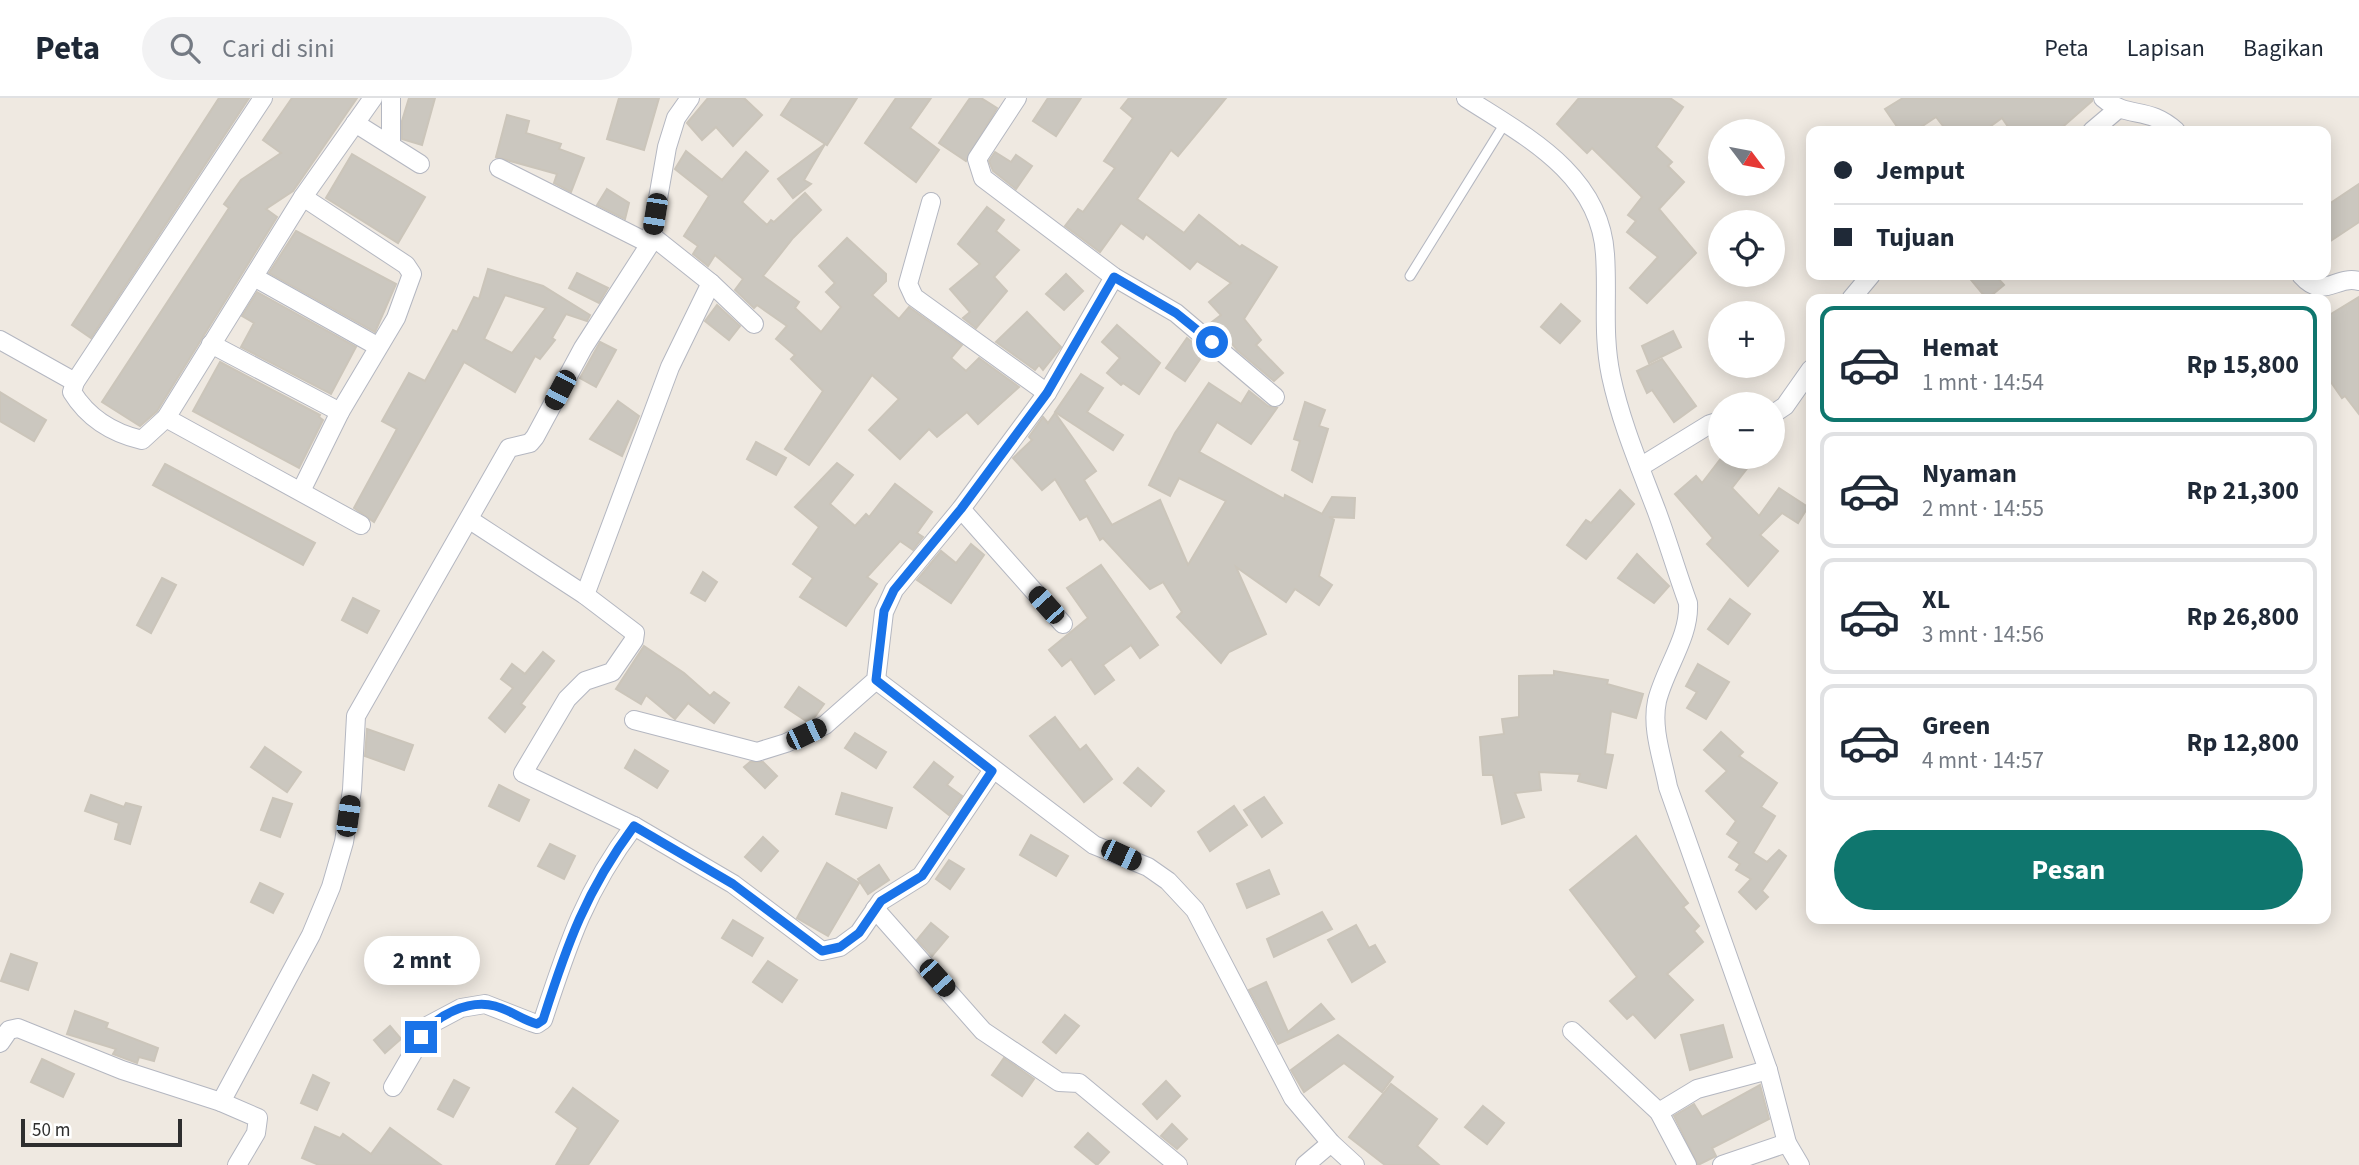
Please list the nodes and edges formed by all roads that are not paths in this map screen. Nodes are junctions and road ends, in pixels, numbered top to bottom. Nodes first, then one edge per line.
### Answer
1 (263, 98) edge
2 (373, 98) edge
3 (391, 98) edge
4 (690, 98) edge
5 (1017, 98) edge
6 (1466, 98) edge
7 (2110, 104) edge
8 (355, 123) junction
9 (1505, 123) junction
10 (2095, 126) edge
11 (2169, 126) edge
12 (391, 143) junction
13 (420, 164) dead end
14 (499, 169) dead end
15 (303, 197) junction
16 (932, 202) dead end
17 (651, 240) junction
18 (1410, 276) dead end
19 (254, 277) junction
20 (1114, 277) junction
21 (1867, 280) edge
22 (2308, 280) edge
23 (2359, 281) edge
24 (711, 283) junction
25 (1855, 294) edge
26 (754, 324) dead end
27 (0, 340) edge
28 (211, 344) junction
29 (377, 346) junction
30 (1806, 376) edge
31 (75, 382) junction
32 (1047, 393) junction
33 (1275, 397) dead end
34 (1785, 406) edge
35 (340, 412) junction
36 (166, 418) junction
37 (1708, 425) edge
38 (1640, 467) junction
39 (301, 491) junction
40 (961, 509) junction
41 (470, 520) junction
42 (361, 525) dead end
43 (585, 596) junction
44 (1063, 624) dead end
45 (876, 680) junction
46 (634, 720) dead end
47 (992, 771) junction
48 (634, 826) junction
49 (875, 909) junction
50 (1572, 1031) dead end
51 (0, 1043) edge
52 (1768, 1070) junction
53 (393, 1087) dead end
54 (221, 1102) junction
55 (1659, 1112) junction
56 (1331, 1143) junction
57 (1787, 1143) junction
58 (237, 1165) edge
59 (1178, 1165) edge
60 (1305, 1165) edge
61 (1354, 1165) edge
62 (1687, 1165) edge
63 (1722, 1165) edge
64 (1800, 1165) edge

1 - 31 street
2 - 8 street
3 - 12 street
4 - 17 street
5 - 20 street
6 - 9 street
7 - 10 street
7 - 11 street
8 - 12 street
8 - 15 street
9 - 18 lane
9 - 38 street
12 - 13 street
14 - 17 street
15 - 19 street
15 - 29 street
16 - 32 street
17 - 24 street
17 - 41 street
19 - 28 street
19 - 29 street
20 - 32 street
20 - 33 street
21 - 25 street
22 - 23 street
24 - 26 street
24 - 43 street
27 - 31 street
28 - 35 street
28 - 36 street
29 - 35 street
30 - 34 street
31 - 36 street
32 - 40 street
35 - 39 street
36 - 39 street
37 - 38 street
38 - 52 street
39 - 42 street
40 - 44 street
40 - 45 street
41 - 43 street
41 - 54 street
43 - 48 street
45 - 46 street
45 - 47 street
47 - 49 street
47 - 56 street
48 - 49 street
48 - 53 street
49 - 59 street
50 - 55 street
51 - 54 street
52 - 55 street
52 - 57 street
54 - 58 street
55 - 62 street
56 - 60 street
56 - 61 street
57 - 63 street
57 - 64 street

